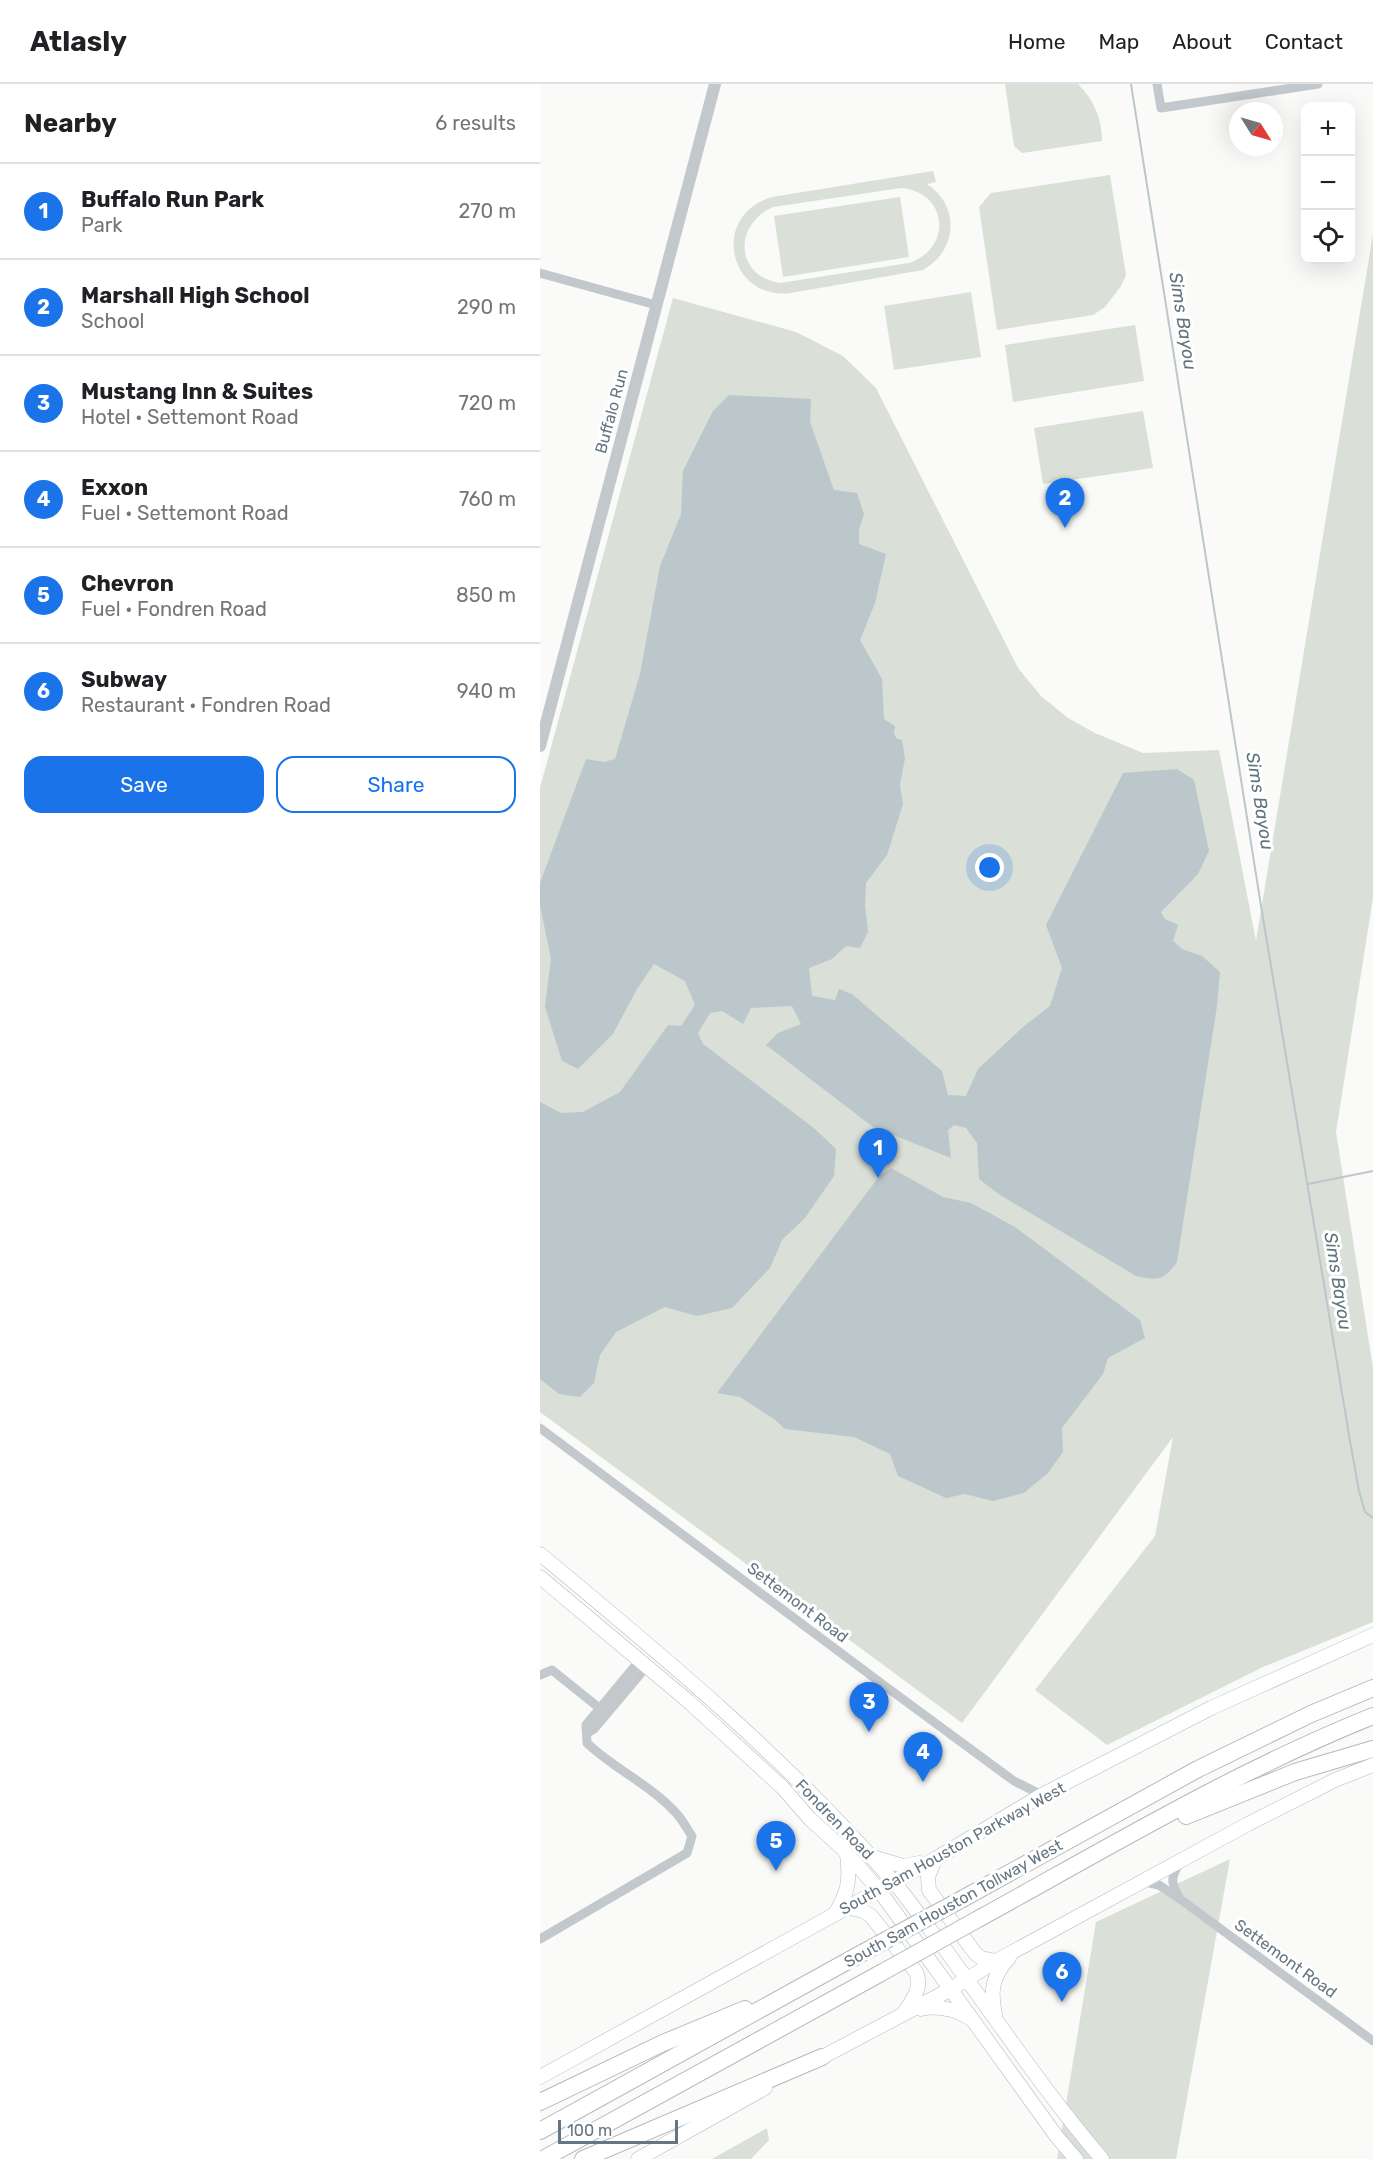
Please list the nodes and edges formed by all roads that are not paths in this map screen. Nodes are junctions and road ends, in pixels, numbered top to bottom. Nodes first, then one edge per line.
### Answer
1 (715, 84) edge
2 (1157, 84) edge
3 (1318, 84) edge
4 (540, 273) edge
5 (656, 305) junction
6 (540, 746) edge
7 (540, 1428) edge
8 (545, 1558) edge
9 (540, 1575) edge
10 (1373, 1635) edge
11 (654, 1650) junction
12 (644, 1663) junction
13 (540, 1675) edge
14 (1373, 1679) edge
15 (1373, 1688) edge
16 (603, 1711) junction
17 (1373, 1716) edge
18 (1253, 1742) junction
19 (1373, 1749) edge
20 (1373, 1765) edge
21 (793, 1776) junction
22 (782, 1787) junction
23 (1042, 1795) junction
24 (1105, 1849) junction
25 (847, 1854) junction
26 (871, 1856) junction
27 (935, 1859) junction
28 (1180, 1862) junction
29 (894, 1882) junction
30 (1145, 1882) junction
31 (879, 1890) junction
32 (1180, 1899) junction
33 (848, 1907) junction
34 (834, 1914) junction
35 (540, 1938) edge
36 (1015, 1951) junction
37 (996, 1961) junction
38 (967, 1979) junction
39 (800, 1988) junction
40 (951, 1989) junction
41 (904, 2013) junction
42 (996, 2019) junction
43 (973, 2021) junction
44 (1373, 2042) edge
45 (822, 2057) junction
46 (540, 2077) edge
47 (540, 2102) edge
48 (1074, 2126) junction
49 (540, 2131) edge
50 (1057, 2137) junction
51 (543, 2159) edge
52 (583, 2159) edge
53 (638, 2159) edge
54 (1076, 2159) edge
55 (1102, 2159) edge

1 - 5 street, Buffalo Run
2 - 3 street
4 - 5 street
5 - 6 street, Buffalo Run
7 - 23 street, Settemont Road
8 - 9 main road
8 - 11 main road, Fondren Road
9 - 12 main road, Fondren Road
10 - 23 main road, South Sam Houston Parkway West
11 - 12 main road
11 - 21 main road, Fondren Road
12 - 16 street
12 - 22 main road, Fondren Road
13 - 16 street
14 - 18 highway
15 - 18 highway, South Sam Houston Tollway West
16 - 35 street
17 - 24 highway, South Sam Houston Tollway West
18 - 39 highway, South Sam Houston Tollway West, bridge
19 - 24 highway
20 - 28 main road
21 - 22 main road
21 - 26 main road, Fondren Road
22 - 25 main road, Fondren Road
23 - 27 main road, South Sam Houston Parkway West
24 - 51 highway, South Sam Houston Tollway West, bridge
25 - 31 main road, Fondren Road
25 - 34 main road
26 - 27 main road
26 - 29 main road, Fondren Road
27 - 29 main road, South Sam Houston Parkway West
27 - 37 main road
28 - 30 main road
28 - 32 street
29 - 31 main road, South Sam Houston Parkway West
29 - 38 main road, Fondren Road
30 - 32 street, Settemont Road
30 - 36 main road
31 - 33 main road, South Sam Houston Parkway West
31 - 40 main road, Fondren Road
32 - 44 street, Settemont Road
33 - 34 main road, South Sam Houston Parkway West
33 - 41 main road
34 - 46 main road, South Sam Houston Parkway West
36 - 37 main road
36 - 42 main road
37 - 38 main road
38 - 40 main road
38 - 42 main road, Fondren Road
39 - 47 highway
39 - 49 highway, South Sam Houston Tollway West
40 - 41 main road
40 - 43 main road, Fondren Road
41 - 43 main road
41 - 45 main road
42 - 48 main road, Fondren Road
43 - 50 main road, Fondren Road
45 - 52 highway
45 - 53 main road
48 - 50 main road
48 - 55 main road, Fondren Road
50 - 54 main road, Fondren Road

